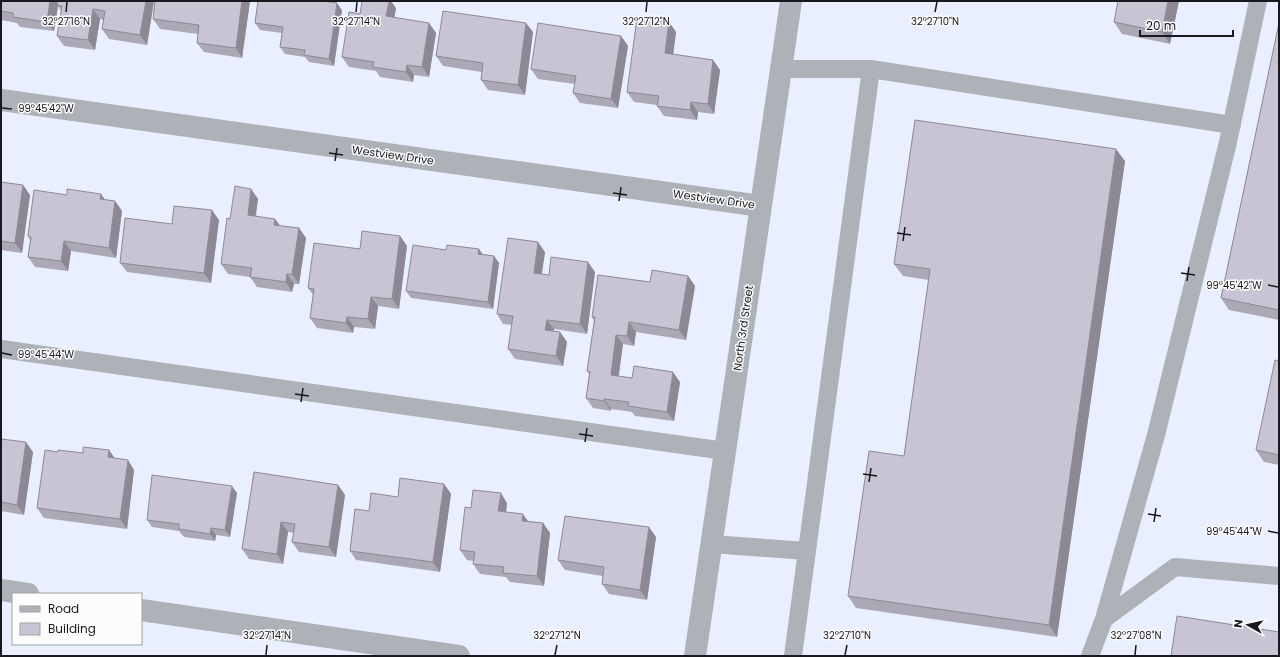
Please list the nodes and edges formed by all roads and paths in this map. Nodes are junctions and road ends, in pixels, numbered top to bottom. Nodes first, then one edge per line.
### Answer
1 (791, 1) edge
2 (1258, 1) edge
3 (871, 69) junction
4 (781, 70) junction
5 (1, 100) edge
6 (1232, 125) junction
7 (761, 206) junction
8 (1, 349) edge
9 (725, 451) junction
10 (711, 544) junction
11 (808, 551) junction
12 (1279, 576) edge
13 (1, 590) edge
14 (21, 593) edge
15 (142, 610) edge
16 (1104, 619) junction
17 (459, 656) edge
18 (695, 656) edge
19 (793, 656) edge
20 (1090, 656) edge

1 - 4 street, North 3rd Street
2 - 6 lane
3 - 4 lane
3 - 6 lane
3 - 11 lane
4 - 7 street, North 3rd Street
5 - 7 street, Westview Drive
6 - 16 lane
7 - 9 street, North 3rd Street
8 - 9 lane
9 - 10 street, North 3rd Street
10 - 11 lane
10 - 18 street, North 3rd Street
11 - 19 lane
12 - 16 lane
13 - 14 street
15 - 17 street
16 - 20 lane

